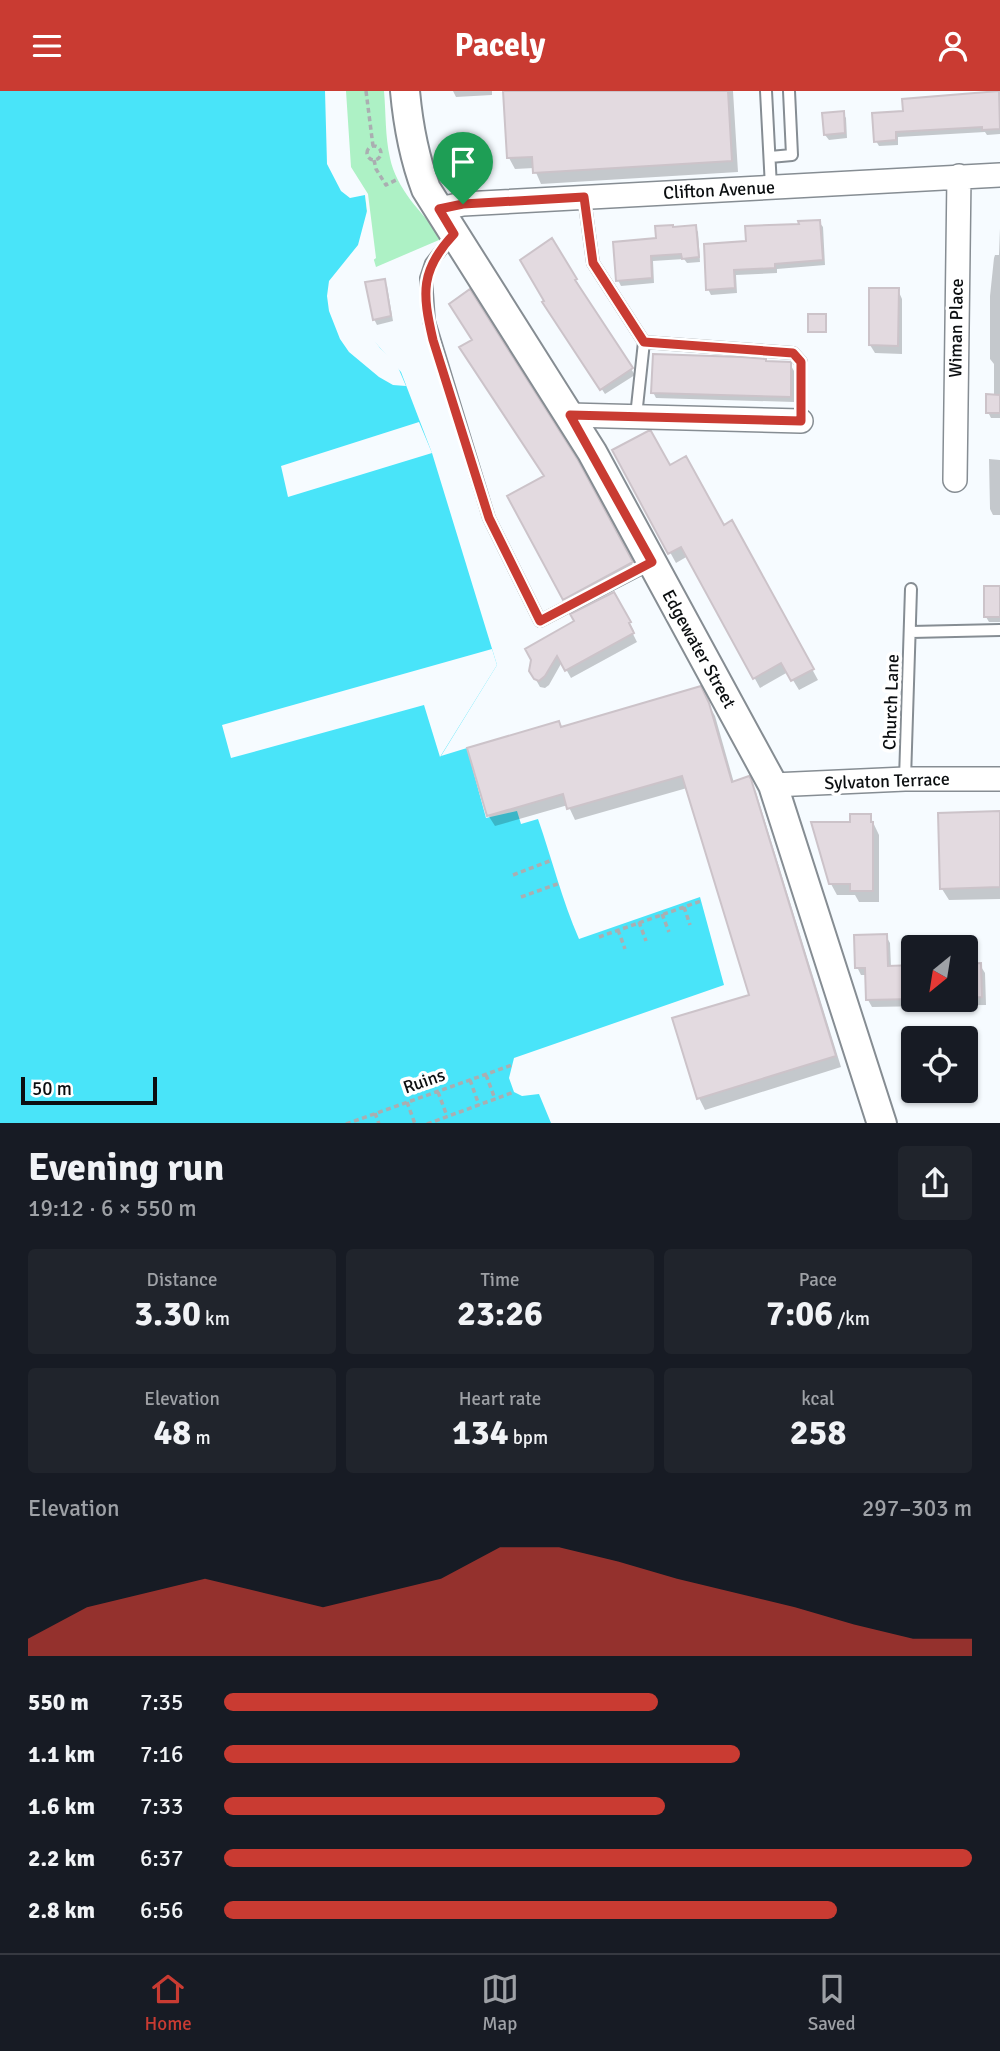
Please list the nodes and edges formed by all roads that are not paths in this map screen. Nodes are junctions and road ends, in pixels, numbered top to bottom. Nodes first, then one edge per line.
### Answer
1 (405, 91) edge
2 (766, 91) edge
3 (789, 91) edge
4 (770, 157) junction
5 (1000, 175) edge
6 (959, 176) junction
7 (771, 187) junction
8 (584, 197) junction
9 (439, 209) junction
10 (454, 234) junction
11 (644, 342) junction
12 (570, 415) junction
13 (636, 416) junction
14 (801, 421) joint
15 (955, 480) dead end
16 (652, 562) junction
17 (911, 589) dead end
18 (1000, 630) edge
19 (911, 632) junction
20 (905, 779) junction
21 (1000, 779) edge
22 (773, 785) junction
23 (882, 1123) edge

1 - 9 street, Edgewater Street
2 - 4 lane
3 - 4 lane
4 - 7 lane
5 - 6 street, Clifton Avenue
6 - 7 street, Clifton Avenue
6 - 15 street, Wiman Place
7 - 8 street, Clifton Avenue
8 - 9 street, Clifton Avenue
8 - 11 lane
9 - 10 street, Edgewater Street
10 - 12 street, Edgewater Street
10 - 16 lane
11 - 13 lane
11 - 14 lane
12 - 13 street
12 - 16 street, Edgewater Street
13 - 14 street
16 - 22 street, Edgewater Street
17 - 19 lane
18 - 19 lane, Church Lane
19 - 20 lane, Church Lane
20 - 21 street, Sylvaton Terrace
20 - 22 street, Sylvaton Terrace
22 - 23 street, Edgewater Street

